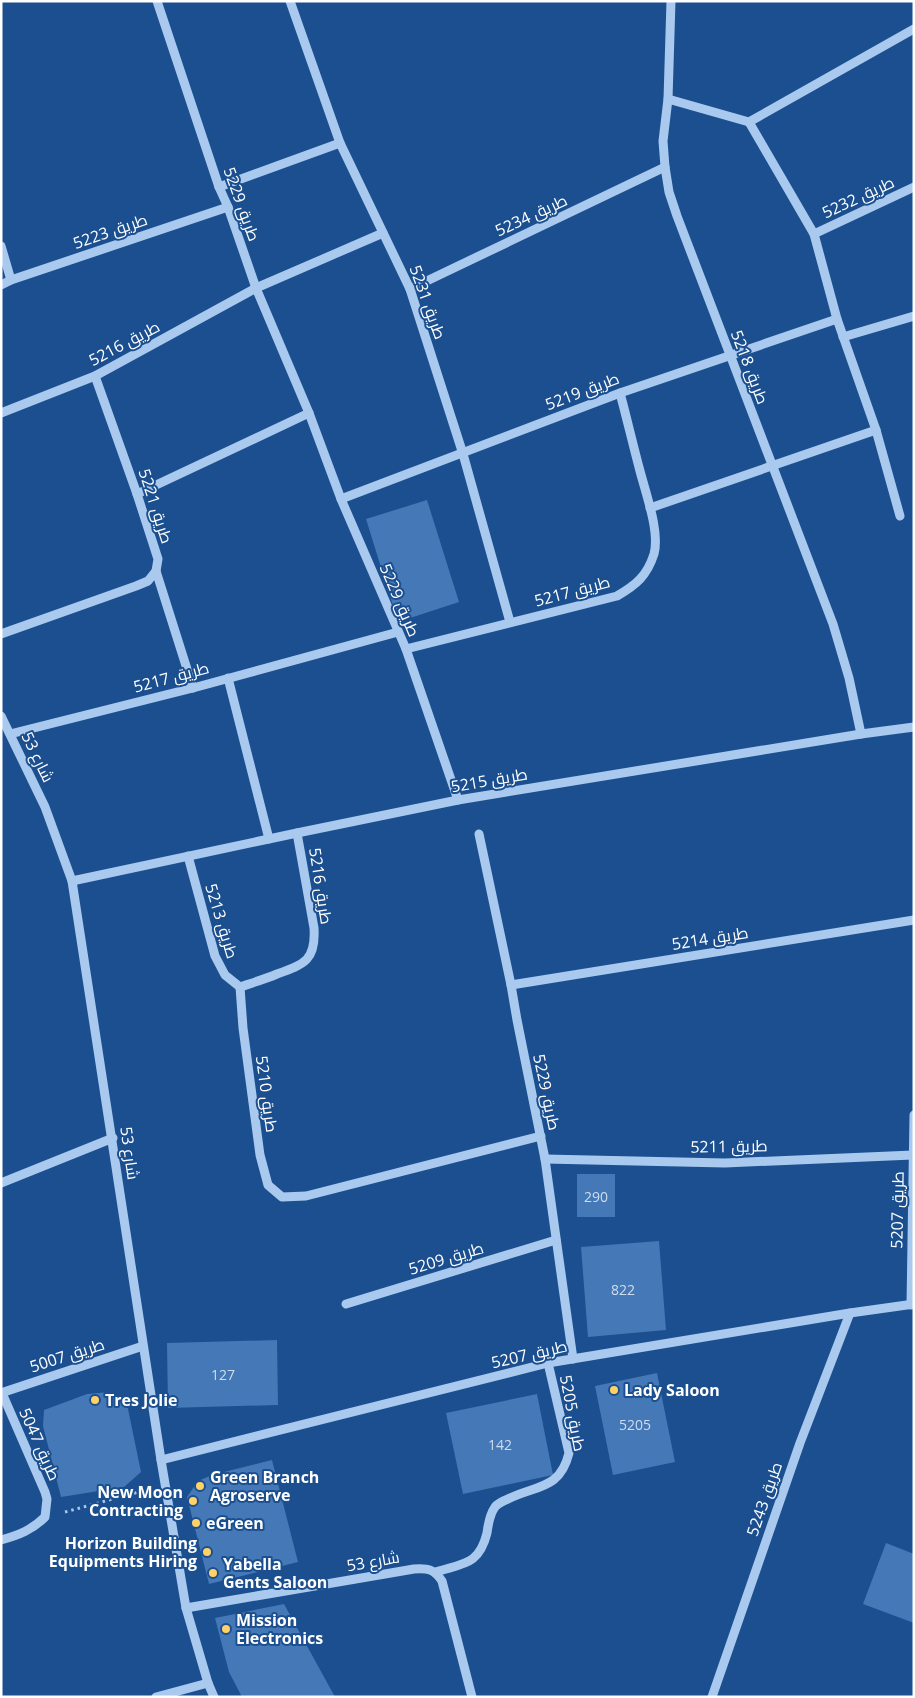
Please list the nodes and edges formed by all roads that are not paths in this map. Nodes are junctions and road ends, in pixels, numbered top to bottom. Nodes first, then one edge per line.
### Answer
1 (157, 1) edge
2 (290, 1) edge
3 (671, 1) edge
4 (914, 29) edge
5 (668, 99) junction
6 (749, 122) junction
7 (340, 143) junction
8 (665, 167) junction
9 (219, 187) junction
10 (914, 187) edge
11 (228, 207) junction
12 (383, 233) junction
13 (814, 234) junction
14 (1, 246) edge
15 (11, 280) junction
16 (1, 285) edge
17 (256, 288) junction
18 (410, 289) junction
19 (914, 316) edge
20 (837, 319) junction
21 (843, 337) junction
22 (730, 355) junction
23 (95, 376) junction
24 (620, 393) junction
25 (1, 412) edge
26 (308, 413) junction
27 (876, 430) junction
28 (463, 454) junction
29 (772, 466) junction
30 (137, 494) junction
31 (341, 499) junction
32 (650, 508) junction
33 (900, 516) dead end
34 (156, 571) junction
35 (510, 622) junction
36 (398, 632) junction
37 (1, 634) edge
38 (406, 649) junction
39 (228, 678) junction
40 (193, 688) junction
41 (2, 717) edge
42 (914, 727) edge
43 (10, 734) junction
44 (861, 734) junction
45 (458, 800) junction
46 (297, 833) junction
47 (479, 834) dead end
48 (268, 839) junction
49 (188, 856) junction
50 (72, 881) junction
51 (914, 920) edge
52 (511, 985) junction
53 (240, 988) junction
54 (914, 1115) edge
55 (541, 1136) junction
56 (113, 1138) junction
57 (913, 1154) edge
58 (545, 1159) junction
59 (1, 1183) edge
60 (556, 1240) junction
61 (346, 1304) dead end
62 (912, 1304) edge
63 (850, 1312) junction
64 (143, 1346) junction
65 (573, 1359) junction
66 (548, 1364) junction
67 (1, 1393) edge
68 (161, 1460) junction
69 (1, 1540) edge
70 (436, 1572) junction
71 (186, 1608) junction
72 (208, 1683) junction
73 (156, 1697) edge
74 (214, 1697) edge
75 (472, 1697) edge
76 (712, 1697) edge

1 - 9 street, طريق 5229
2 - 7 street, طريق 5231
3 - 5 street, طريق 5218
4 - 6 street
5 - 6 street
5 - 8 street, طريق 5218
6 - 13 street
7 - 9 street
7 - 12 street, طريق 5231
8 - 18 street, طريق 5234
8 - 22 street, طريق 5218
9 - 11 street, طريق 5229
10 - 13 street, طريق 5232
11 - 15 street, طريق 5223
11 - 17 street, طريق 5229
12 - 17 street, طريق 5216
12 - 18 street, طريق 5231
13 - 20 street
14 - 15 street
15 - 16 street, طريق 5223
17 - 23 street, طريق 5216
17 - 26 street, طريق 5229
18 - 28 street, طريق 5231
19 - 21 street
20 - 21 street
20 - 22 street, طريق 5219
21 - 27 street
22 - 24 street, طريق 5219
22 - 29 street, طريق 5218
23 - 25 street, طريق 5216
23 - 30 street, طريق 5221
24 - 28 street, طريق 5219
24 - 32 street, طريق 5217
26 - 30 street
26 - 31 street, طريق 5229
27 - 29 street
27 - 33 street
28 - 31 street, طريق 5219
28 - 35 street, طريق 5231
29 - 32 street
29 - 44 street, طريق 5218
30 - 34 street, طريق 5221
31 - 36 street, طريق 5229
32 - 35 street, طريق 5217
34 - 37 street
34 - 40 street
35 - 38 street, طريق 5217
36 - 38 street, طريق 5229
36 - 39 street, طريق 5217
38 - 45 street, طريق 5229
39 - 40 street, طريق 5217
39 - 48 street
40 - 43 street, طريق 5217
41 - 43 street, شارع 53
42 - 44 street, طريق 5215
43 - 50 street, شارع 53
44 - 45 street, طريق 5215
45 - 46 street, طريق 5215
46 - 48 street, طريق 5215
46 - 53 street, طريق 5216
47 - 52 street, طريق 5229
48 - 49 street, طريق 5215
49 - 50 street, طريق 5215
49 - 53 street, طريق 5213
50 - 56 street, شارع 53
51 - 52 street, طريق 5214
52 - 55 street, طريق 5229
53 - 55 street, طريق 5210
54 - 57 street, طريق 5207
55 - 58 street, طريق 5229
56 - 59 street
56 - 64 street, شارع 53
57 - 58 street, طريق 5211
57 - 62 street, طريق 5207
58 - 60 street, طريق 5229
60 - 61 street, طريق 5209
60 - 65 street, طريق 5229
62 - 63 street, طريق 5207
63 - 65 street, طريق 5207
63 - 76 street, طريق 5243
64 - 67 street, طريق 5007
64 - 68 street, شارع 53
65 - 66 street, طريق 5207
66 - 68 street, طريق 5207
66 - 70 street, طريق 5205
67 - 69 street, طريق 5047
68 - 71 street, شارع 53
70 - 71 street, شارع 53
70 - 75 street
71 - 72 street, شارع 53
72 - 73 street
72 - 74 street, شارع 53

